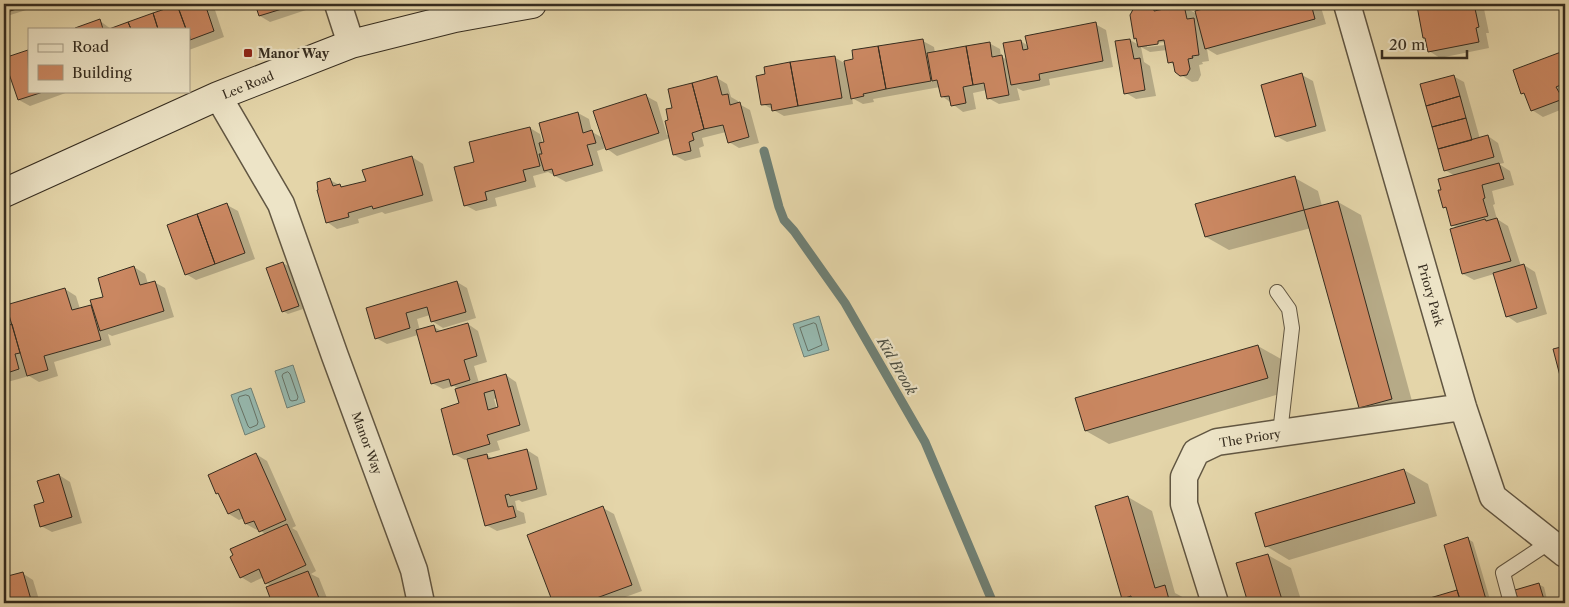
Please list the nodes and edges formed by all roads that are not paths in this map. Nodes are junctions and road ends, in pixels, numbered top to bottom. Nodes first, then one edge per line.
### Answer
1 (338, 4) edge
2 (532, 4) edge
3 (1347, 4) edge
4 (351, 44) junction
5 (218, 96) junction
6 (4, 194) edge
7 (1277, 292) dead end
8 (1462, 407) junction
9 (1280, 433) junction
10 (1558, 548) edge
11 (421, 603) edge
12 (1215, 603) edge
13 (1510, 603) edge

1 - 4 street
2 - 4 main road, Lee Road
3 - 8 street, Priory Park
4 - 5 main road, Lee Road
5 - 6 main road, Lee Road
5 - 11 street, Manor Way
7 - 9 lane
8 - 9 street, The Priory
8 - 10 street, Priory Park
9 - 12 street, The Priory
10 - 13 lane

